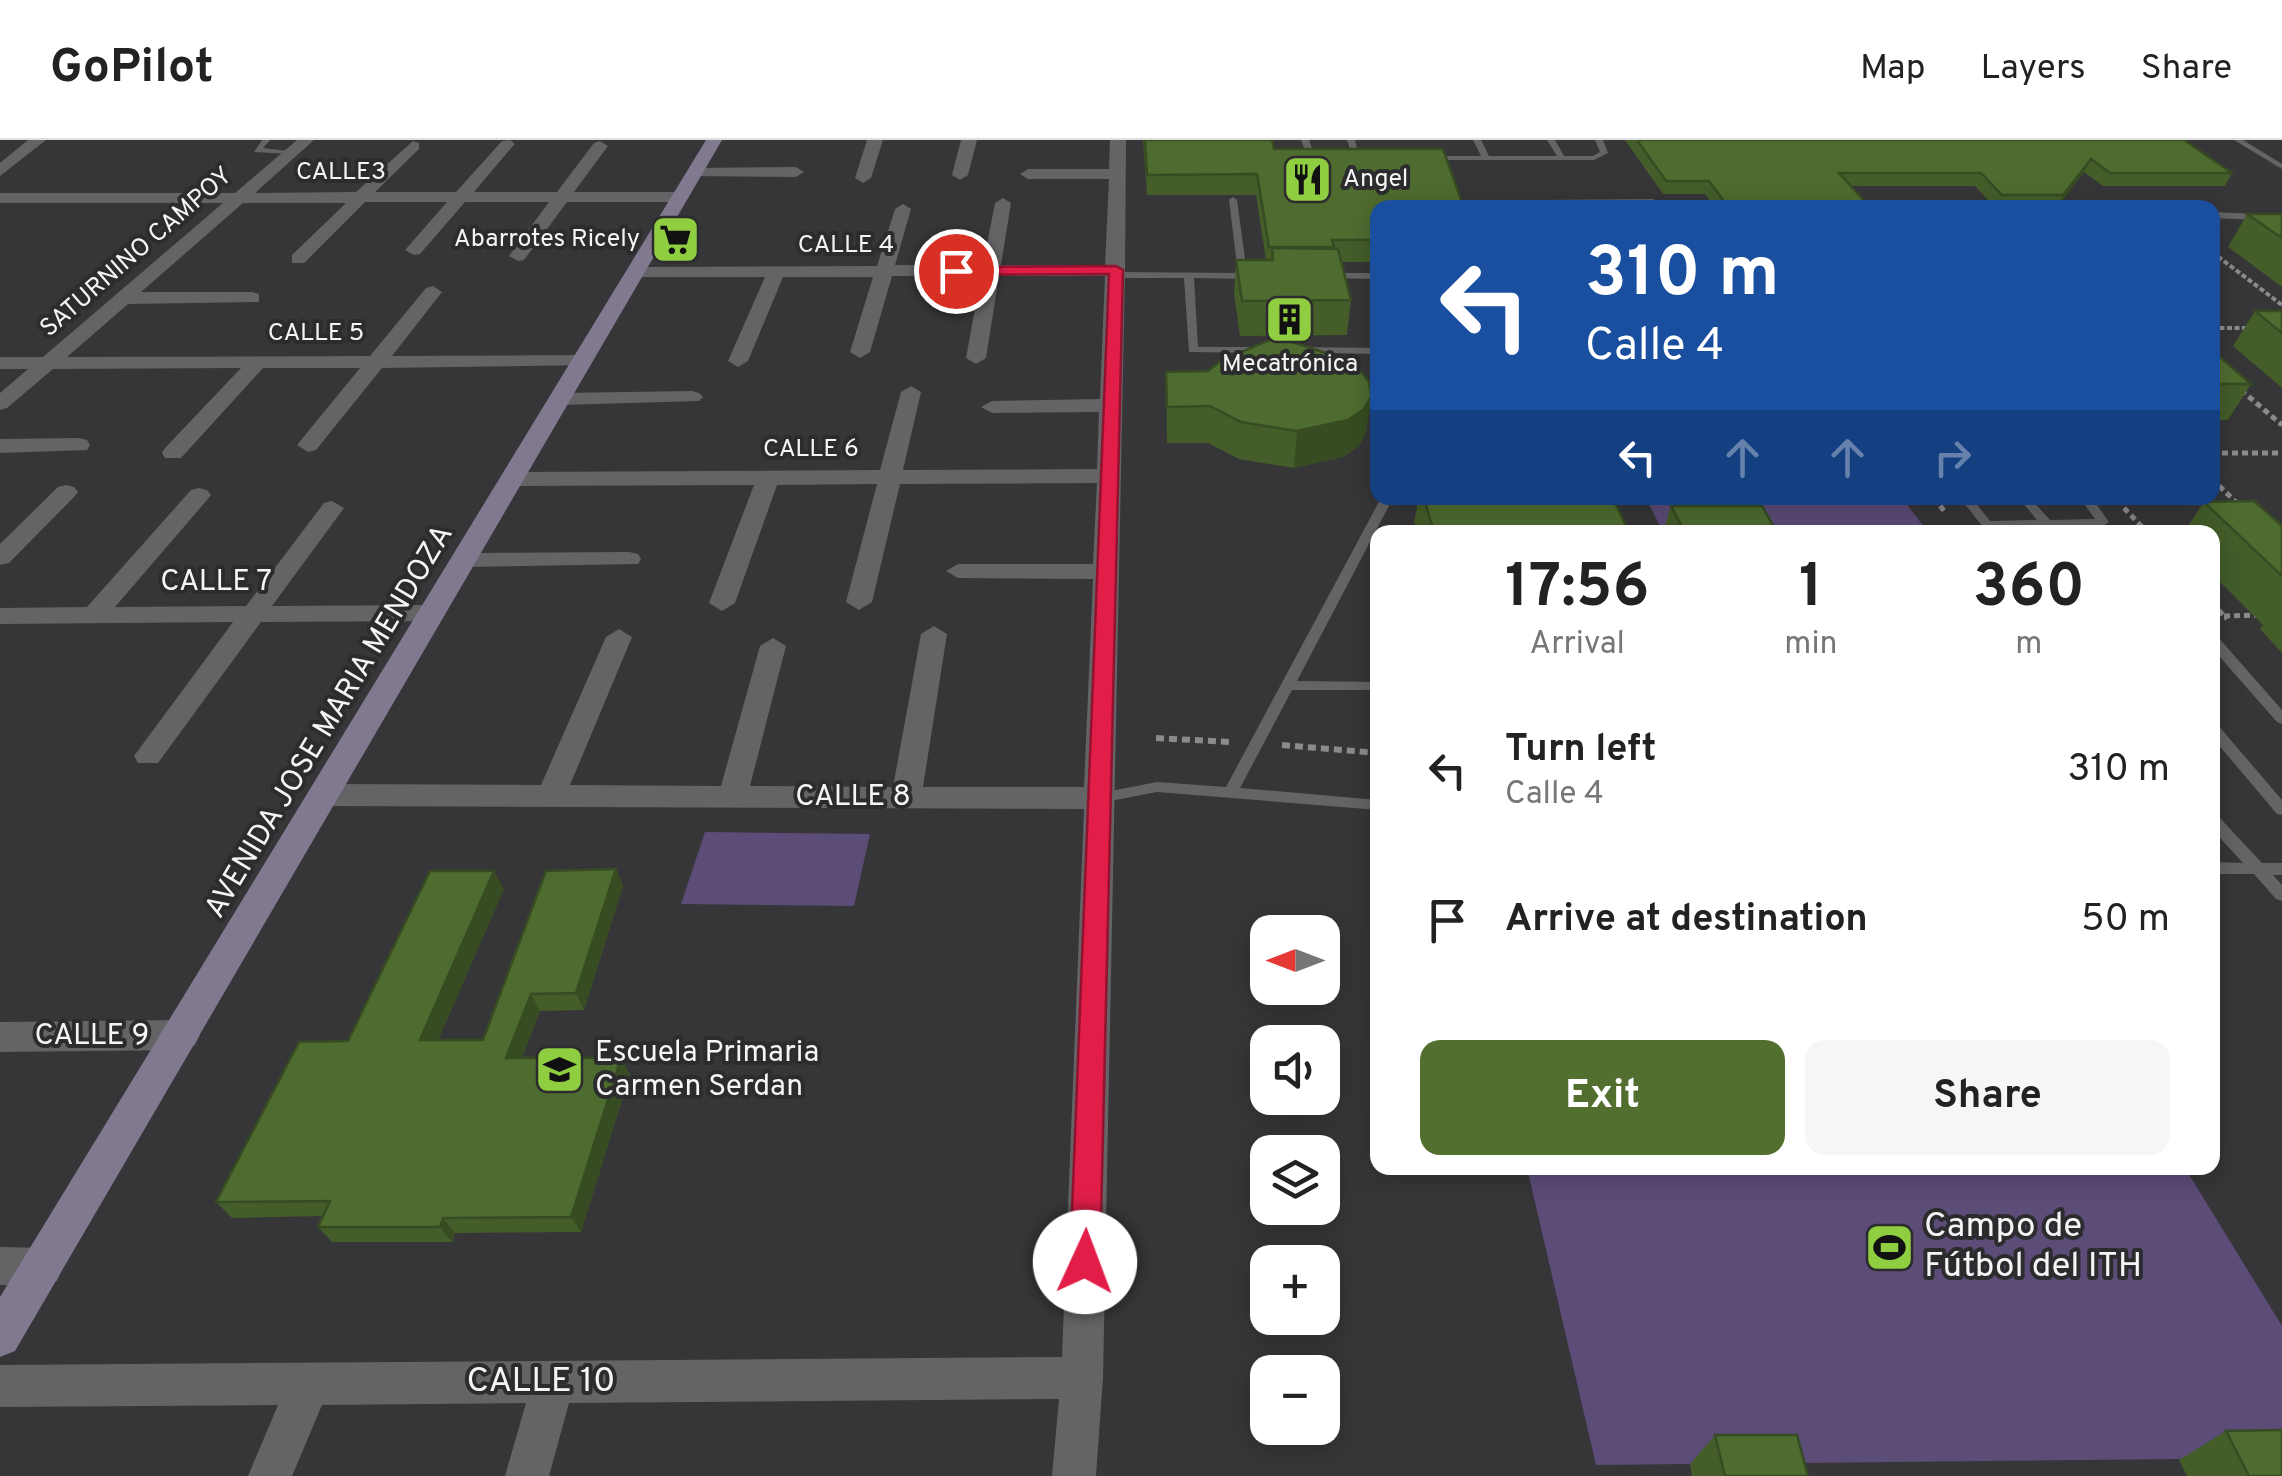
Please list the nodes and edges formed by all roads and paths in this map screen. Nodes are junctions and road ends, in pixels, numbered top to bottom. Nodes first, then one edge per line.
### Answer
1 (38, 140) edge
2 (266, 140) edge
3 (714, 140) edge
4 (875, 140) edge
5 (968, 140) edge
6 (1118, 140) edge
7 (1305, 140) edge
8 (1351, 140) edge
9 (1434, 140) edge
10 (1477, 140) edge
11 (1551, 140) edge
12 (1598, 140) edge
13 (2238, 140) edge
14 (507, 144) dead end
15 (299, 146) edge
16 (413, 146) dead end
17 (600, 146) dead end
18 (1357, 158) junction
19 (1372, 158) edge
20 (1422, 158) edge
21 (1442, 158) junction
22 (1486, 158) junction
23 (1562, 158) junction
24 (2282, 167) edge
25 (0, 171) edge
26 (796, 172) dead end
27 (1028, 174) dead end
28 (1117, 174) junction
29 (960, 176) dead end
30 (864, 178) dead end
31 (688, 185) junction
32 (561, 197) junction
33 (0, 198) edge
34 (239, 198) junction
35 (361, 198) junction
36 (460, 198) junction
37 (1233, 200) edge
38 (1003, 204) dead end
39 (903, 209) dead end
40 (2220, 216) edge
41 (2282, 218) edge
42 (414, 250) dead end
43 (518, 256) dead end
44 (2220, 258) edge
45 (298, 259) dead end
46 (886, 271) junction
47 (992, 271) junction
48 (636, 272) junction
49 (776, 272) junction
50 (1116, 273) junction
51 (1189, 276) junction
52 (1243, 276) junction
53 (1262, 276) edge
54 (1320, 276) edge
55 (1370, 276) edge
56 (434, 292) dead end
57 (123, 298) junction
58 (252, 298) dead end
59 (2282, 306) edge
60 (2220, 325) edge
61 (2220, 328) edge
62 (2224, 328) junction
63 (2256, 328) dead end
64 (1266, 350) edge
65 (1285, 350) edge
66 (860, 352) dead end
67 (1370, 354) edge
68 (976, 358) dead end
69 (376, 361) junction
70 (582, 361) junction
71 (738, 361) dead end
72 (0, 362) edge
73 (49, 362) junction
74 (258, 362) junction
75 (2229, 379) edge
76 (911, 392) dead end
77 (560, 398) junction
78 (692, 398) dead end
79 (0, 404) edge
80 (992, 406) dead end
81 (1112, 406) junction
82 (2282, 425) edge
83 (79, 445) dead end
84 (308, 445) dead end
85 (0, 446) edge
86 (173, 452) dead end
87 (2220, 453) edge
88 (2282, 453) edge
89 (1110, 476) junction
90 (890, 477) junction
91 (768, 478) junction
92 (512, 479) junction
93 (2220, 487) edge
94 (66, 492) dead end
95 (199, 496) dead end
96 (1971, 505) edge
97 (2030, 505) edge
98 (2091, 505) edge
99 (2121, 505) edge
100 (2240, 506) edge
101 (332, 508) dead end
102 (2047, 524) junction
103 (1987, 525) edge
104 (2036, 525) edge
105 (2140, 525) edge
106 (1370, 530) edge
107 (0, 558) edge
108 (628, 559) dead end
109 (464, 560) junction
110 (958, 571) dead end
111 (1107, 572) junction
112 (722, 602) dead end
113 (859, 602) dead end
114 (433, 613) junction
115 (254, 614) junction
116 (2263, 615) dead end
117 (0, 616) edge
118 (94, 616) junction
119 (2224, 616) dead end
120 (934, 634) dead end
121 (619, 637) dead end
122 (772, 646) dead end
123 (2220, 648) edge
124 (1287, 685) junction
125 (1370, 686) edge
126 (2282, 719) edge
127 (2220, 736) edge
128 (148, 756) dead end
129 (1230, 792) junction
130 (326, 795) junction
131 (552, 796) junction
132 (732, 796) junction
133 (906, 797) junction
134 (1100, 798) junction
135 (1370, 804) edge
136 (2282, 810) edge
137 (2220, 828) edge
138 (2220, 868) edge
139 (2282, 869) edge
140 (2255, 870) junction
141 (2282, 895) edge
142 (183, 1035) junction
143 (0, 1037) edge
144 (0, 1266) edge
145 (42, 1267) junction
146 (0, 1336) edge
147 (1082, 1378) junction
148 (554, 1382) junction
149 (309, 1384) junction
150 (0, 1386) edge
151 (270, 1476) edge
152 (526, 1476) edge
153 (1074, 1476) edge

1 - 25 street
2 - 15 lane
3 - 31 street, AVENIDA JOSE MARIA MENDOZA
4 - 30 street
5 - 29 street
6 - 28 street
7 - 18 lane
8 - 18 lane
9 - 21 lane
10 - 22 lane
11 - 23 lane
12 - 23 lane
13 - 24 lane
14 - 36 street
15 - 34 street, SATURNINO CAMPOY
16 - 35 street
17 - 32 street
18 - 19 lane
20 - 21 lane
21 - 22 lane
22 - 23 lane
26 - 31 street, CALLE3
27 - 28 street
28 - 50 street
31 - 32 street, CALLE3
31 - 48 street, AVENIDA JOSE MARIA MENDOZA
32 - 36 street, CALLE3
32 - 43 street
33 - 34 street, CALLE3
34 - 35 street, CALLE3
34 - 57 street, SATURNINO CAMPOY
35 - 36 street, CALLE3
35 - 45 street
36 - 42 street
37 - 52 lane
38 - 47 street
39 - 46 street
40 - 41 lane
44 - 59 path
46 - 47 street, CALLE 4
46 - 49 street, CALLE 4
46 - 66 street
47 - 50 street, CALLE 4
47 - 68 street
48 - 49 street, CALLE 4
48 - 70 street, AVENIDA JOSE MARIA MENDOZA
49 - 71 street
50 - 51 lane
50 - 81 street
51 - 52 lane
51 - 64 lane
52 - 53 lane
54 - 55 lane
56 - 69 street
57 - 58 street
57 - 73 street, SATURNINO CAMPOY
60 - 62 path
61 - 62 path
62 - 63 path
65 - 67 lane
69 - 70 street, CALLE 5
69 - 74 street, CALLE 5
69 - 84 street
70 - 77 street, AVENIDA JOSE MARIA MENDOZA
72 - 73 street, CALLE 5
73 - 74 street, CALLE 5
73 - 79 street, SATURNINO CAMPOY
74 - 86 street
75 - 82 path
76 - 90 street
77 - 78 street
77 - 92 street, AVENIDA JOSE MARIA MENDOZA
80 - 81 street
81 - 89 street
83 - 85 street
87 - 88 path
89 - 90 street, CALLE 6
89 - 111 street
90 - 91 street, CALLE 6
90 - 113 street
91 - 92 street, CALLE 6
91 - 112 street
92 - 109 street, AVENIDA JOSE MARIA MENDOZA
93 - 100 path
94 - 107 street
95 - 118 street
96 - 103 lane
97 - 102 lane
98 - 102 lane
99 - 105 path
101 - 115 street
102 - 104 lane
106 - 124 lane
108 - 109 street
109 - 114 street, AVENIDA JOSE MARIA MENDOZA
110 - 111 street
111 - 134 street
114 - 115 street, CALLE 7
114 - 130 street, AVENIDA JOSE MARIA MENDOZA
115 - 118 street, CALLE 7
115 - 128 street
116 - 119 path
117 - 118 street, CALLE 7
120 - 133 street
121 - 131 street
122 - 132 street
123 - 126 lane
124 - 125 lane
124 - 129 lane
127 - 136 lane
129 - 134 lane, CALLE 8
129 - 135 lane, CALLE 8
130 - 131 street, CALLE 8
130 - 142 street, AVENIDA JOSE MARIA MENDOZA
131 - 132 street, CALLE 8
132 - 133 street, CALLE 8
133 - 134 street, CALLE 8
134 - 147 street
137 - 140 lane
138 - 140 lane
139 - 140 lane
140 - 141 lane
142 - 143 street, CALLE 9
142 - 145 street, AVENIDA JOSE MARIA MENDOZA
144 - 145 street
145 - 146 street, AVENIDA JOSE MARIA MENDOZA
147 - 148 street, CALLE 10
147 - 153 street
148 - 149 street, CALLE 10
148 - 152 street
149 - 150 street, CALLE 10
149 - 151 street

